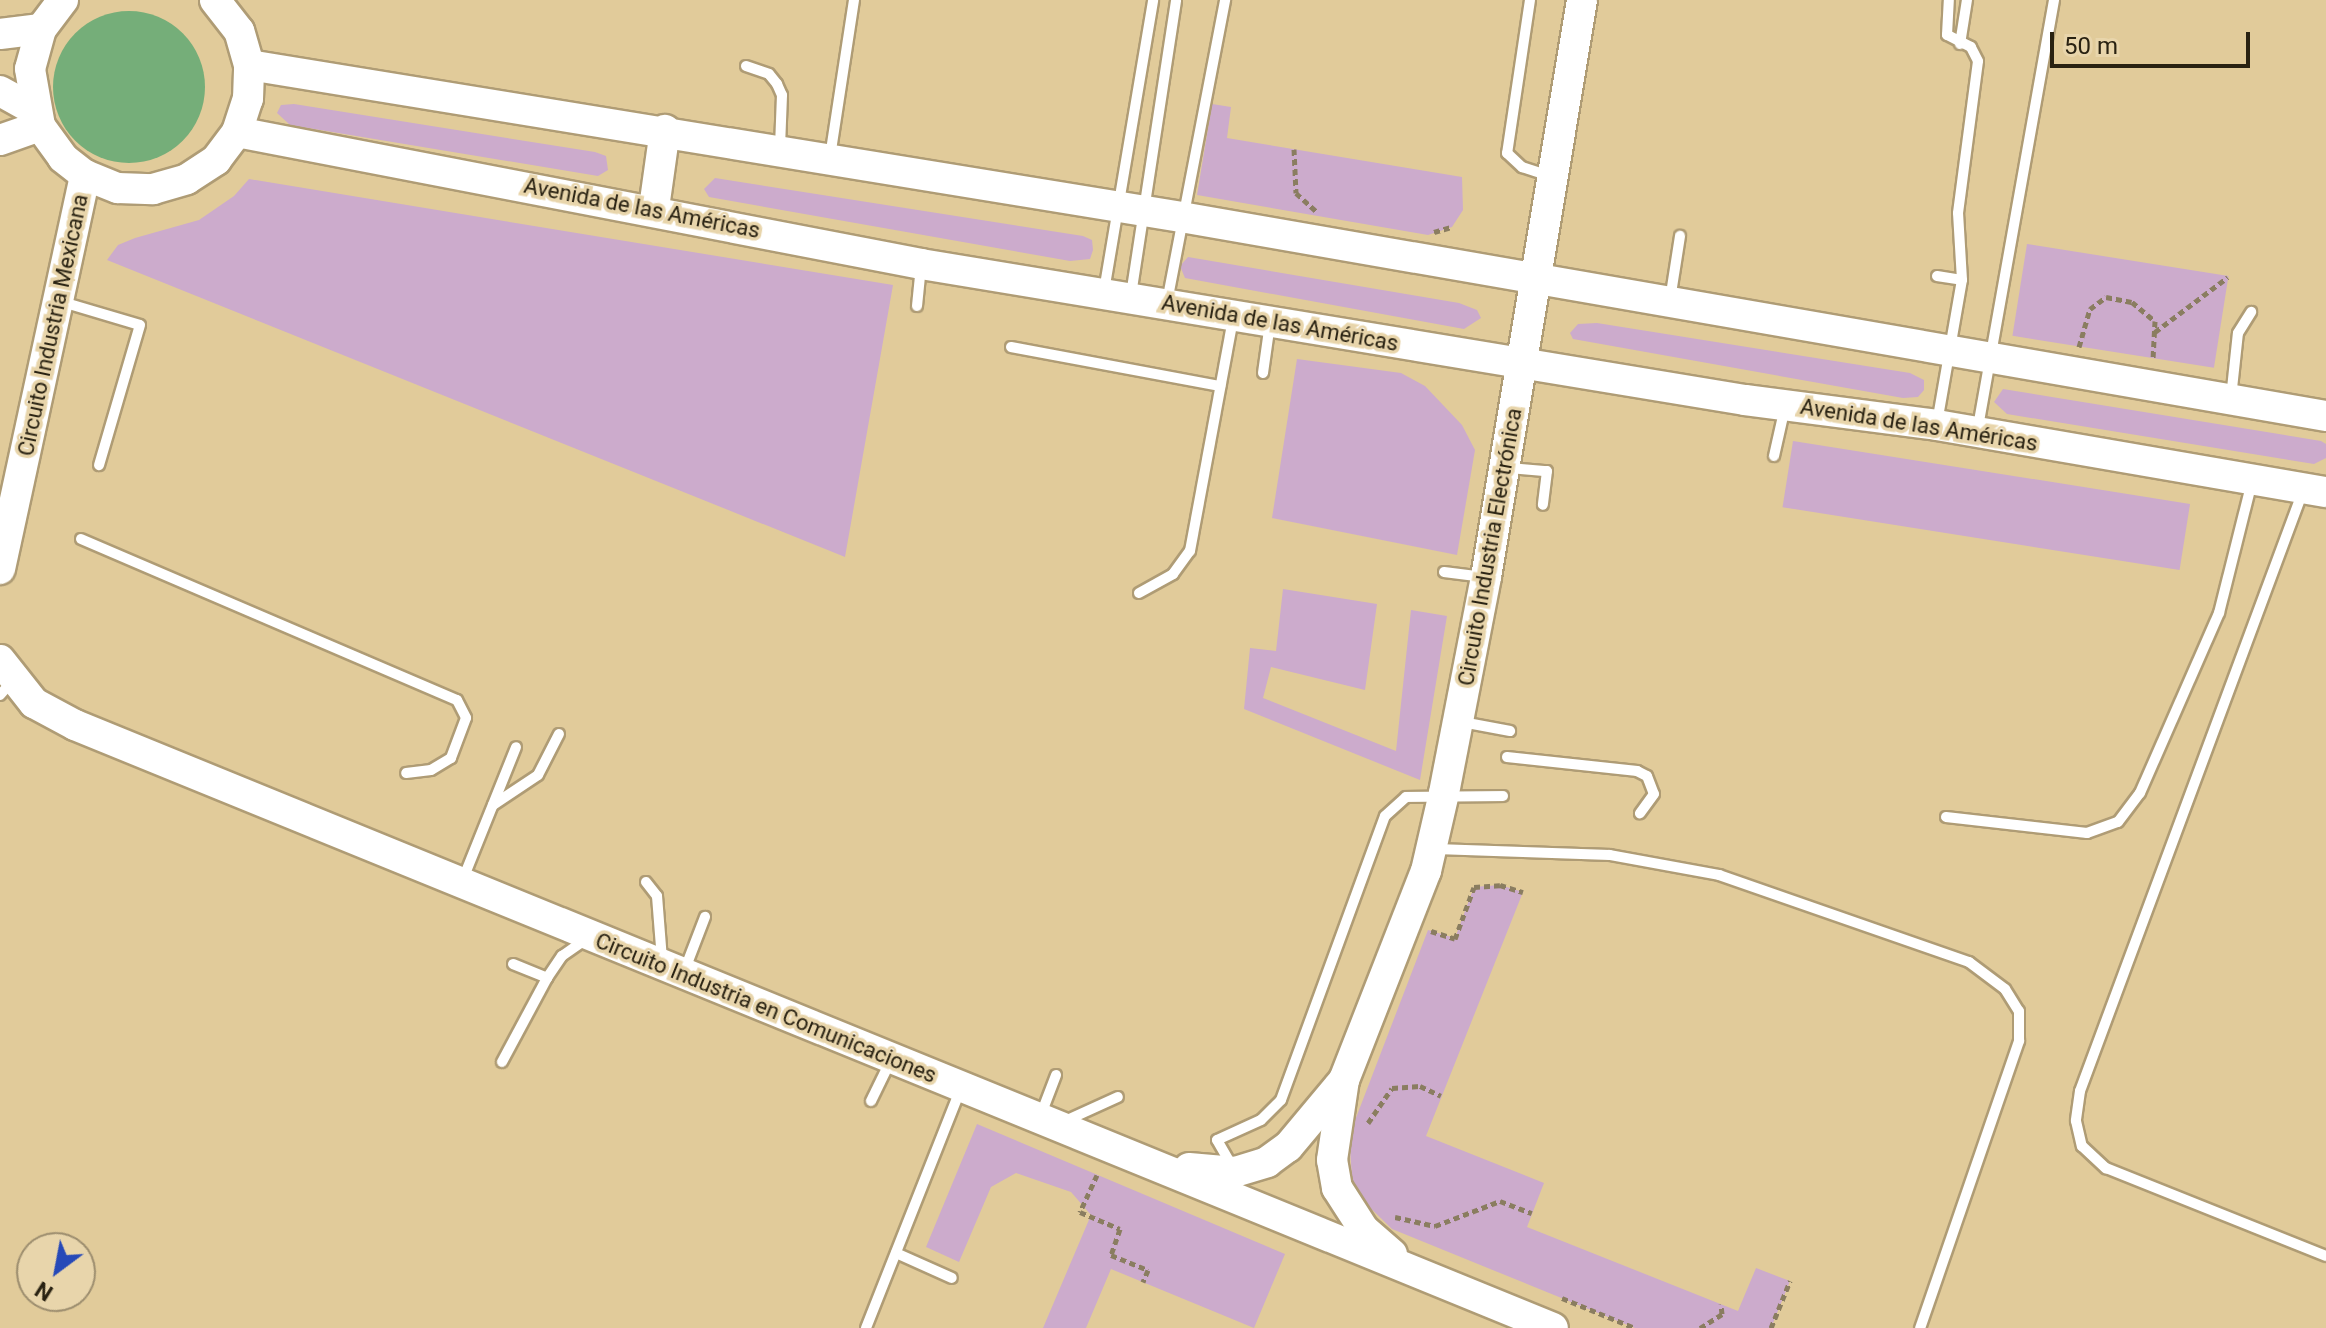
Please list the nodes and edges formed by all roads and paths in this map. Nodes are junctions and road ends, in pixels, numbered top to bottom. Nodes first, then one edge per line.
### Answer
1 (62, 0) edge
2 (215, 0) edge
3 (854, 0) edge
4 (1153, 0) edge
5 (1176, 0) edge
6 (1225, 0) edge
7 (1530, 0) edge
8 (1582, 0) edge
9 (1949, 0) edge
10 (1967, 0) edge
11 (2054, 0) edge
12 (41, 29) junction
13 (0, 34) edge
14 (1960, 44) junction
15 (249, 65) junction
16 (746, 66) dead end
17 (0, 91) edge
18 (37, 118) junction
19 (665, 130) junction
20 (237, 132) junction
21 (0, 140) edge
22 (1294, 149) dead end
23 (780, 150) junction
24 (830, 159) junction
25 (85, 175) junction
26 (1552, 176) junction
27 (654, 208) junction
28 (1131, 209) junction
29 (1181, 217) junction
30 (1323, 217) dead end
31 (1680, 236) dead end
32 (921, 264) junction
33 (1937, 276) dead end
34 (2228, 277) dead end
35 (1534, 278) junction
36 (1962, 280) junction
37 (1117, 296) junction
38 (57, 301) junction
39 (1670, 302) junction
40 (1167, 304) junction
41 (917, 306) dead end
42 (2251, 312) dead end
43 (1233, 316) junction
44 (1271, 322) junction
45 (2154, 333) junction
46 (1011, 347) dead end
47 (2079, 347) dead end
48 (1950, 350) junction
49 (1990, 357) junction
50 (2153, 360) dead end
51 (1521, 364) junction
52 (1263, 373) dead end
53 (1220, 386) junction
54 (2230, 400) junction
55 (1785, 405) junction
56 (2326, 416) edge
57 (1937, 425) junction
58 (1978, 433) junction
59 (1774, 456) dead end
60 (99, 465) dead end
61 (1503, 467) junction
62 (2253, 480) junction
63 (2315, 491) edge
64 (1543, 505) dead end
65 (81, 539) dead end
66 (0, 569) edge
67 (1444, 572) dead end
68 (1486, 577) junction
69 (1139, 593) dead end
70 (4, 679) edge
71 (1460, 722) junction
72 (1510, 731) dead end
73 (559, 734) dead end
74 (516, 747) dead end
75 (1507, 757) dead end
76 (406, 773) dead end
77 (1444, 793) junction
78 (1503, 796) dead end
79 (491, 807) junction
80 (1640, 813) dead end
81 (1946, 817) dead end
82 (1431, 849) junction
83 (646, 882) dead end
84 (460, 884) junction
85 (1523, 892) dead end
86 (705, 917) dead end
87 (589, 936) junction
88 (1422, 944) dead end
89 (513, 964) dead end
90 (672, 971) junction
91 (547, 978) junction
92 (892, 1059) junction
93 (502, 1062) dead end
94 (1056, 1075) dead end
95 (1344, 1080) junction
96 (962, 1087) junction
97 (1441, 1096) dead end
98 (1118, 1097) dead end
99 (871, 1101) dead end
100 (1047, 1122) junction
101 (1363, 1135) dead end
102 (1128, 1155) junction
103 (1235, 1172) junction
104 (1097, 1175) dead end
105 (1532, 1213) dead end
106 (1390, 1215) dead end
107 (896, 1253) junction
108 (2326, 1256) edge
109 (1408, 1269) junction
110 (952, 1278) dead end
111 (1790, 1281) dead end
112 (1143, 1282) dead end
113 (1552, 1294) dead end
114 (1721, 1304) dead end
115 (866, 1328) edge
116 (1553, 1328) edge
117 (1635, 1328) edge
118 (1700, 1328) edge
119 (1771, 1328) edge
120 (1920, 1328) edge

1 - 12 main road
2 - 15 main road
3 - 24 lane
4 - 28 lane
5 - 28 lane
6 - 29 lane
7 - 26 lane
8 - 26 main road, Circuito Industria Electrónica
9 - 14 lane
10 - 14 lane
11 - 49 lane
12 - 13 main road
12 - 18 main road
14 - 36 lane
15 - 19 main road
15 - 20 main road
16 - 23 lane
17 - 18 main road
18 - 21 main road
18 - 25 main road
19 - 23 main road
19 - 27 main road
20 - 25 main road
20 - 27 main road, Avenida de las Américas
22 - 30 path
23 - 24 main road
24 - 28 main road
25 - 38 main road, Circuito Industria Mexicana
26 - 35 main road, Circuito Industria Electrónica
27 - 32 main road, Avenida de las Américas
28 - 29 main road
28 - 37 lane
28 - 37 lane
29 - 35 main road
29 - 40 lane
31 - 39 lane
32 - 37 main road, Avenida de las Américas
32 - 41 lane
33 - 36 lane
34 - 45 path
35 - 39 main road
35 - 51 main road, Circuito Industria Electrónica
36 - 48 lane
37 - 40 main road, Avenida de las Américas
38 - 60 lane
38 - 66 main road, Circuito Industria Mexicana
39 - 48 main road
40 - 43 main road, Avenida de las Américas
42 - 54 lane
43 - 44 main road, Avenida de las Américas
43 - 53 lane
44 - 51 main road, Avenida de las Américas
44 - 52 lane
45 - 47 path
45 - 50 path
46 - 53 lane
48 - 49 main road
48 - 57 lane
49 - 54 main road
49 - 58 lane
51 - 55 main road, Avenida de las Américas
51 - 61 main road, Circuito Industria Electrónica
53 - 69 lane
54 - 56 main road
55 - 57 main road, Avenida de las Américas
55 - 59 lane
57 - 58 main road, Avenida de las Américas
58 - 62 main road, Avenida de las Américas
61 - 64 lane
61 - 68 main road, Circuito Industria Electrónica
62 - 63 main road, Avenida de las Américas
62 - 81 lane
63 - 108 lane
65 - 76 lane
67 - 68 lane
68 - 71 main road, Circuito Industria Electrónica
70 - 84 main road, Circuito Industria en Comunicaciones
71 - 72 lane
71 - 77 main road, Circuito Industria Electrónica
73 - 79 lane
74 - 79 lane
75 - 80 lane
77 - 78 lane
77 - 82 main road, Circuito Industria Electrónica
77 - 103 lane
79 - 84 lane
82 - 95 main road, Circuito Industria Electrónica
82 - 120 lane
83 - 90 lane
84 - 87 main road, Circuito Industria en Comunicaciones
85 - 88 path
86 - 90 lane
87 - 90 main road, Circuito Industria en Comunicaciones
87 - 91 lane
89 - 91 lane
90 - 92 main road, Circuito Industria en Comunicaciones
91 - 93 lane
92 - 96 main road, Circuito Industria en Comunicaciones
92 - 99 lane
94 - 100 lane
95 - 103 main road, Circuito Industria Electrónica
95 - 109 main road, Circuito Industria Electrónica
96 - 100 main road, Circuito Industria en Comunicaciones
96 - 107 lane
97 - 101 path
98 - 100 lane
100 - 102 main road, Circuito Industria en Comunicaciones
102 - 103 main road, Circuito Industria Electrónica
102 - 109 main road, Circuito Industria en Comunicaciones
104 - 112 path
105 - 106 path
107 - 110 lane
107 - 115 lane
109 - 116 main road, Circuito Industria en Comunicaciones
111 - 119 path
113 - 117 path
114 - 118 path

